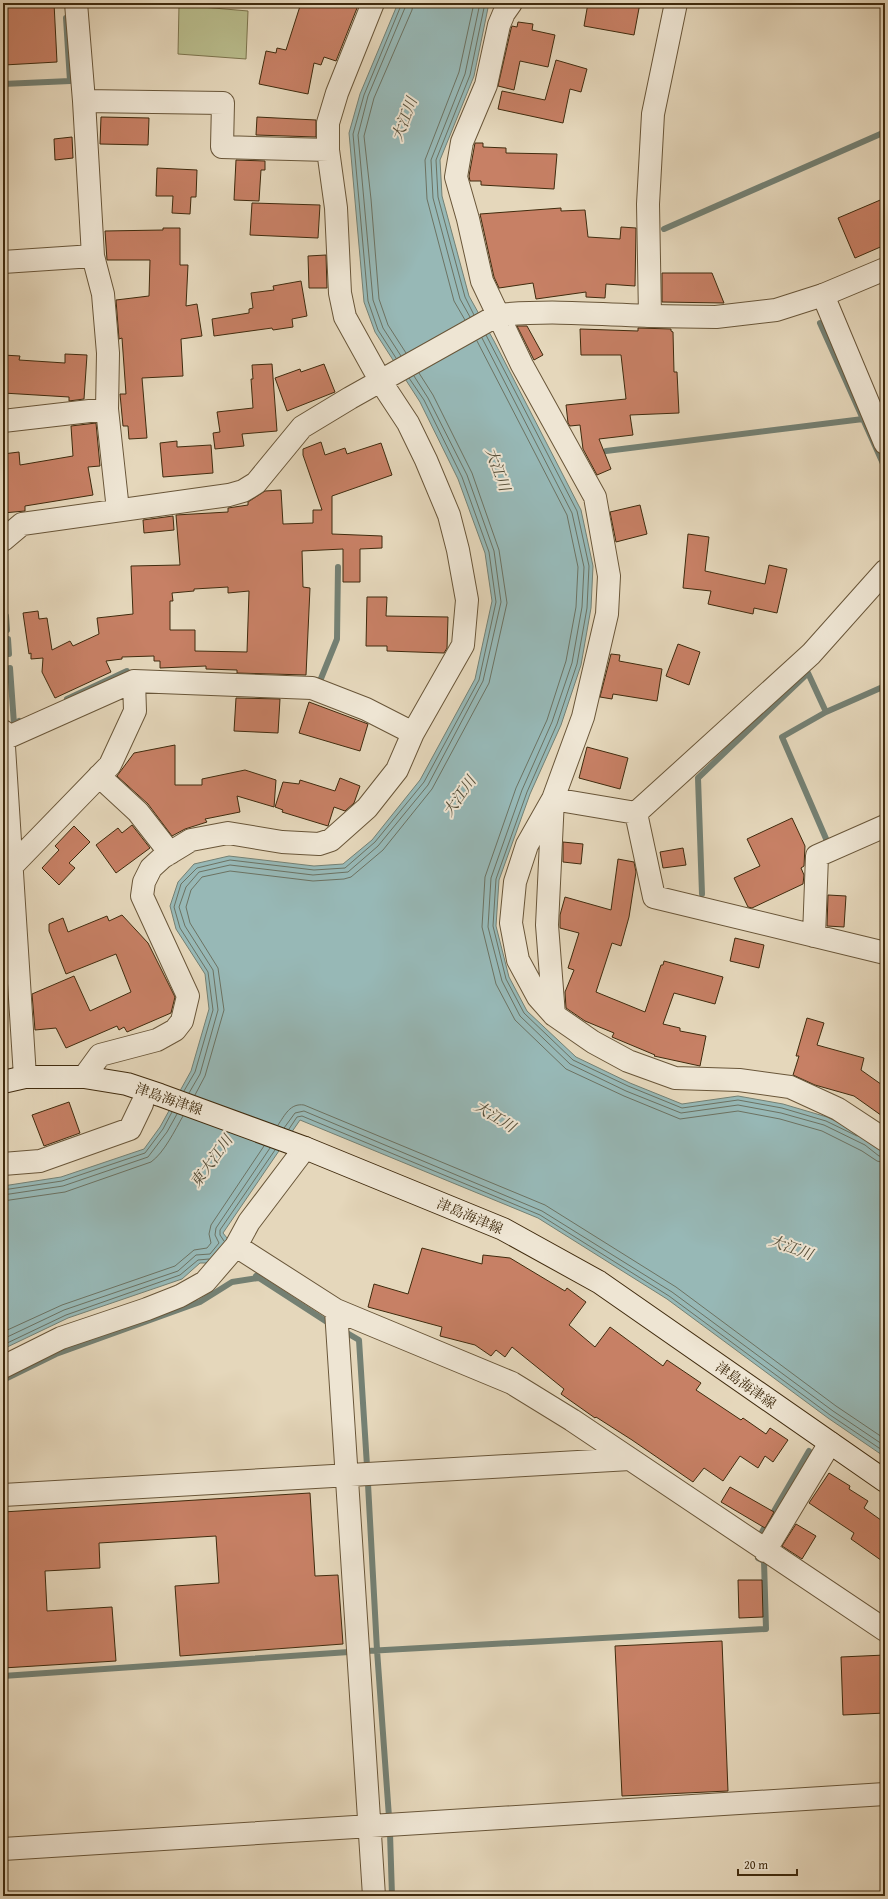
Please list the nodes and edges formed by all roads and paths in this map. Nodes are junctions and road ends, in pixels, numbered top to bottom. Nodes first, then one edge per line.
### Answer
1 (76, 3) edge
2 (373, 3) edge
3 (511, 3) edge
4 (676, 3) edge
5 (84, 101) junction
6 (328, 150) junction
7 (93, 256) junction
8 (3, 262) edge
9 (885, 269) edge
10 (823, 295) junction
11 (495, 316) junction
12 (650, 316) junction
13 (386, 379) junction
14 (107, 409) junction
15 (3, 421) edge
16 (885, 443) edge
17 (118, 510) junction
18 (12, 525) edge
19 (3, 540) edge
20 (885, 572) edge
21 (134, 680) junction
22 (3, 731) edge
23 (413, 733) junction
24 (4, 739) edge
25 (99, 776) junction
26 (553, 799) junction
27 (636, 813) junction
28 (885, 826) edge
29 (170, 853) junction
30 (11, 868) junction
31 (814, 936) junction
32 (885, 954) edge
33 (10, 958) edge
34 (554, 1015) junction
35 (25, 1077) junction
36 (84, 1077) junction
37 (3, 1082) edge
38 (151, 1099) junction
39 (885, 1140) edge
40 (300, 1146) junction
41 (3, 1164) edge
42 (236, 1246) junction
43 (336, 1310) junction
44 (3, 1367) edge
45 (830, 1443) junction
46 (630, 1459) junction
47 (347, 1475) junction
48 (885, 1481) edge
49 (3, 1495) edge
50 (765, 1551) junction
51 (885, 1630) edge
52 (885, 1794) edge
53 (370, 1826) junction
54 (3, 1849) edge
55 (374, 1896) edge

1 - 5 street
2 - 6 street
3 - 11 street
4 - 12 street
5 - 6 street
5 - 7 street
6 - 13 street
7 - 8 street
7 - 14 street
9 - 10 street
10 - 12 street
10 - 16 street
11 - 12 street
11 - 13 street
11 - 26 street
13 - 17 street
13 - 23 street
14 - 15 street
14 - 17 street
17 - 18 street
18 - 19 street
20 - 27 street
21 - 23 street
21 - 24 street
21 - 25 street
22 - 24 street
23 - 29 street
24 - 30 street
25 - 29 street
25 - 30 street
26 - 27 street
26 - 34 street
26 - 34 street
27 - 31 street
28 - 31 street
29 - 36 street
30 - 33 street
31 - 32 street
33 - 35 street
34 - 39 street
35 - 36 street, 津島海津線
35 - 37 street, 津島海津線
36 - 38 street, 津島海津線
38 - 40 street, 津島海津線
38 - 41 street
40 - 42 street
40 - 45 street, 津島海津線
42 - 43 street
42 - 44 street
43 - 46 street
43 - 47 street
45 - 48 street, 津島海津線
45 - 50 street
46 - 47 street
46 - 50 street
47 - 49 street
47 - 53 street
50 - 51 street
52 - 53 street
53 - 54 street
53 - 55 street

